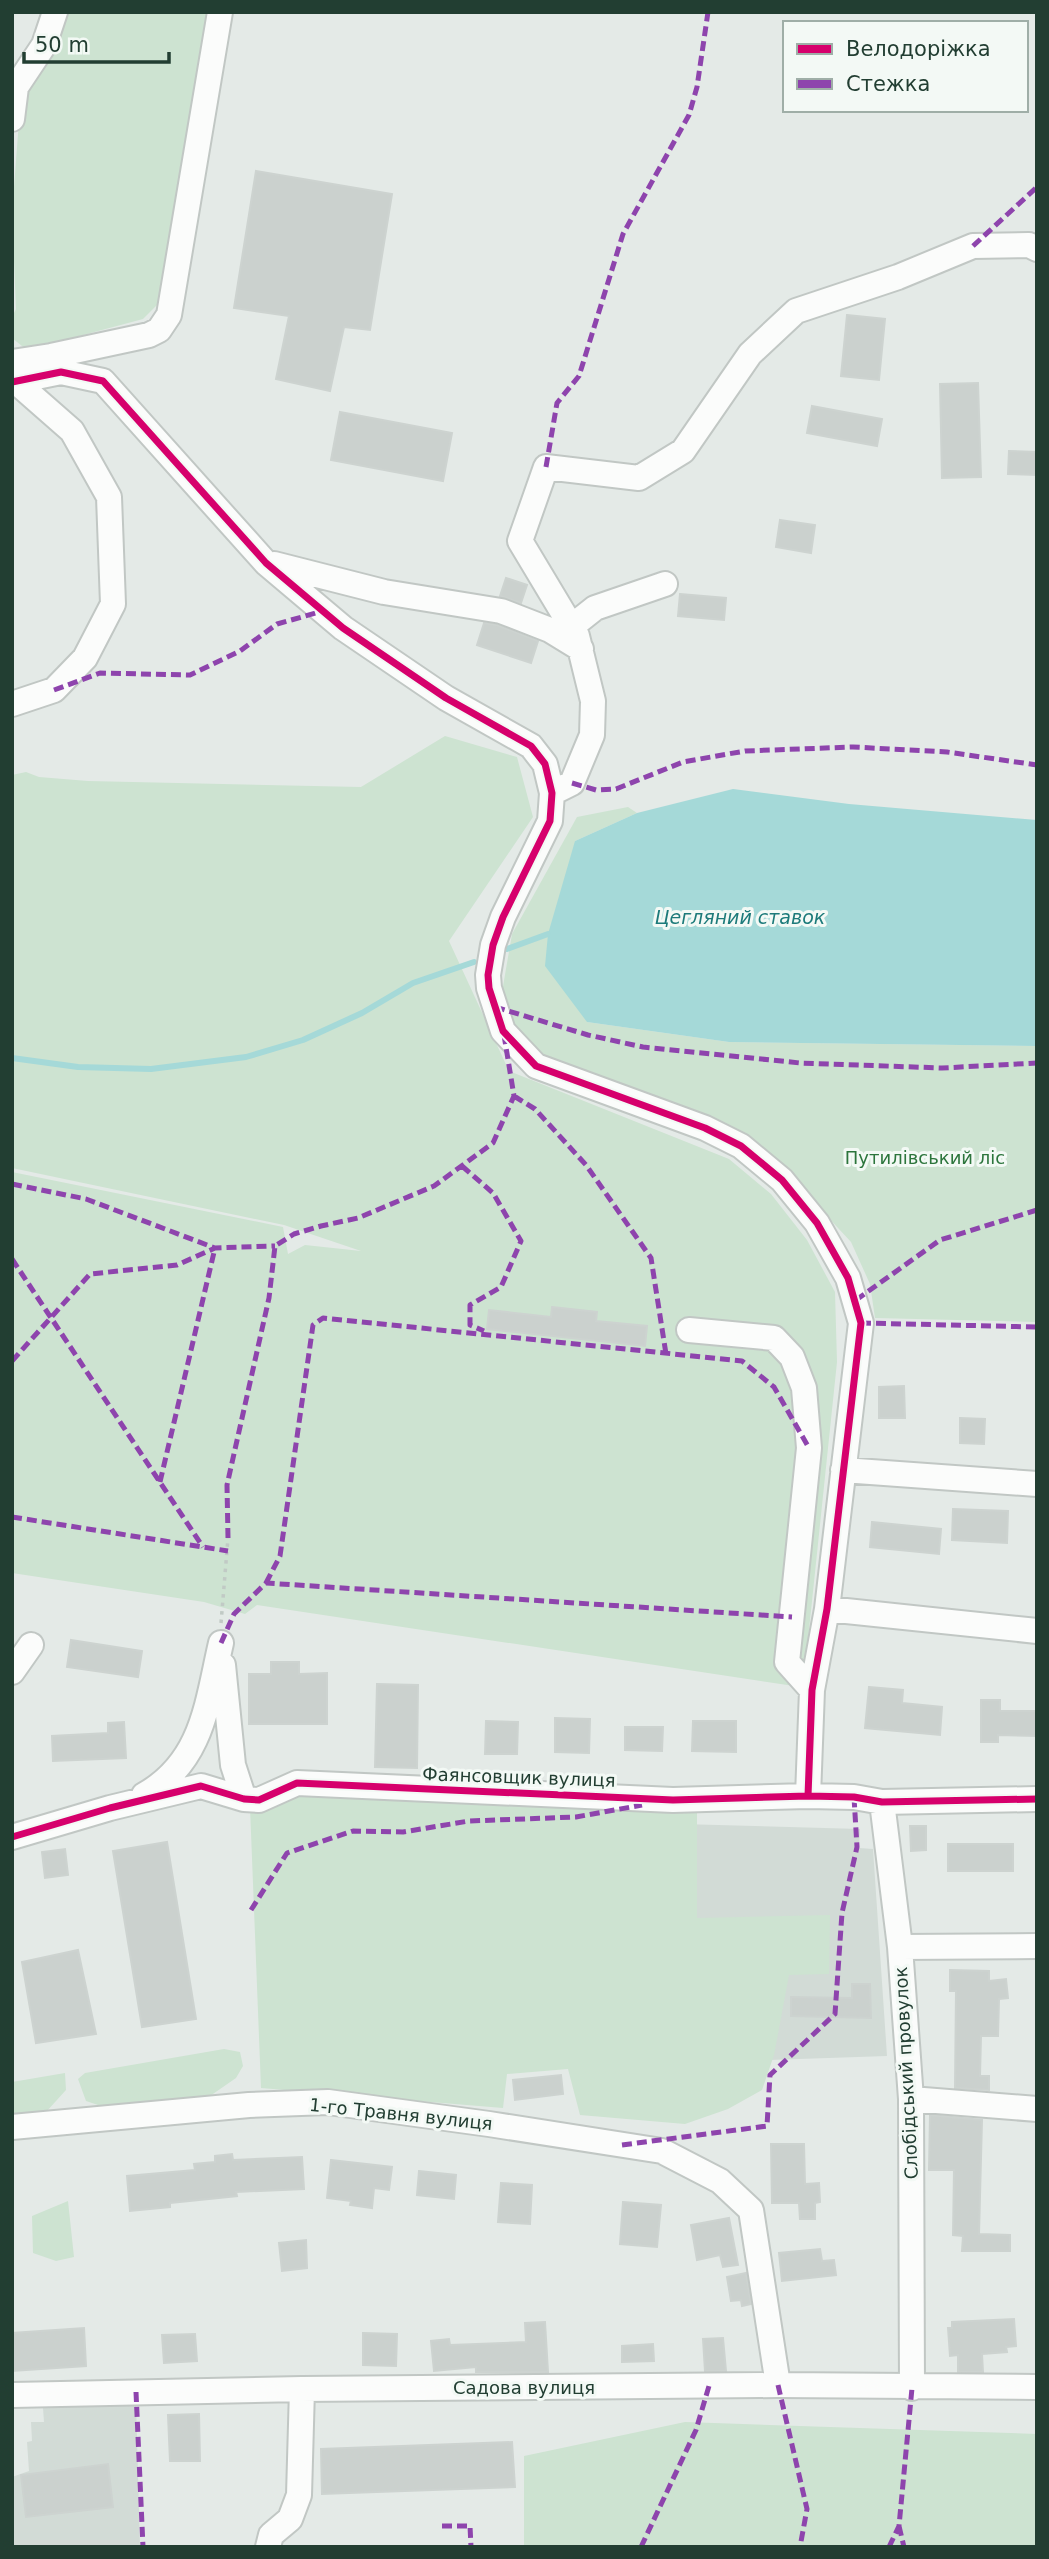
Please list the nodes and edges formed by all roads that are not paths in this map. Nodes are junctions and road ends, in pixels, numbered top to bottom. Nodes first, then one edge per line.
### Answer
1 (55, 12) edge
2 (220, 12) edge
3 (12, 118) edge
4 (1037, 249) edge
5 (13, 375) edge
6 (266, 563) junction
7 (665, 584) dead end
8 (576, 638) junction
9 (12, 704) edge
10 (552, 793) junction
11 (689, 1330) dead end
12 (843, 1469) junction
13 (1037, 1484) edge
14 (827, 1609) junction
15 (1037, 1631) edge
16 (32, 1645) dead end
17 (12, 1672) edge
18 (813, 1690) junction
19 (808, 1796) junction
20 (1037, 1798) edge
21 (244, 1799) junction
22 (882, 1802) junction
23 (110, 1808) junction
24 (12, 1837) edge
25 (1037, 1946) edge
26 (900, 1947) junction
27 (911, 2099) junction
28 (1037, 2109) edge
29 (12, 2127) edge
30 (778, 2385) junction
31 (1037, 2387) edge
32 (912, 2388) junction
33 (302, 2389) junction
34 (12, 2395) edge
35 (268, 2547) edge

1 - 3 street
2 - 5 street
4 - 8 street
5 - 6 street
5 - 9 street
6 - 8 street
6 - 10 street
7 - 8 street
8 - 10 street
10 - 12 street
11 - 18 street
12 - 13 street
12 - 14 street
14 - 15 street
14 - 18 street
16 - 17 street
18 - 19 street
19 - 21 street, Фаянсовщик вулиця
19 - 22 street, Фаянсовщик вулиця
20 - 22 street, Фаянсовщик вулиця
21 - 23 street, Фаянсовщик вулиця
21 - 23 street
22 - 26 street, Слобідський провулок
23 - 24 street, Фаянсовщик вулиця
25 - 26 street
26 - 27 street, Слобідський провулок
27 - 28 street
27 - 32 street, Слобідський провулок
29 - 30 street, 1-го Травня вулиця
30 - 32 street, Садова вулиця
30 - 33 street, Садова вулиця
31 - 32 street, Садова вулиця
33 - 34 street, Садова вулиця
33 - 35 street

